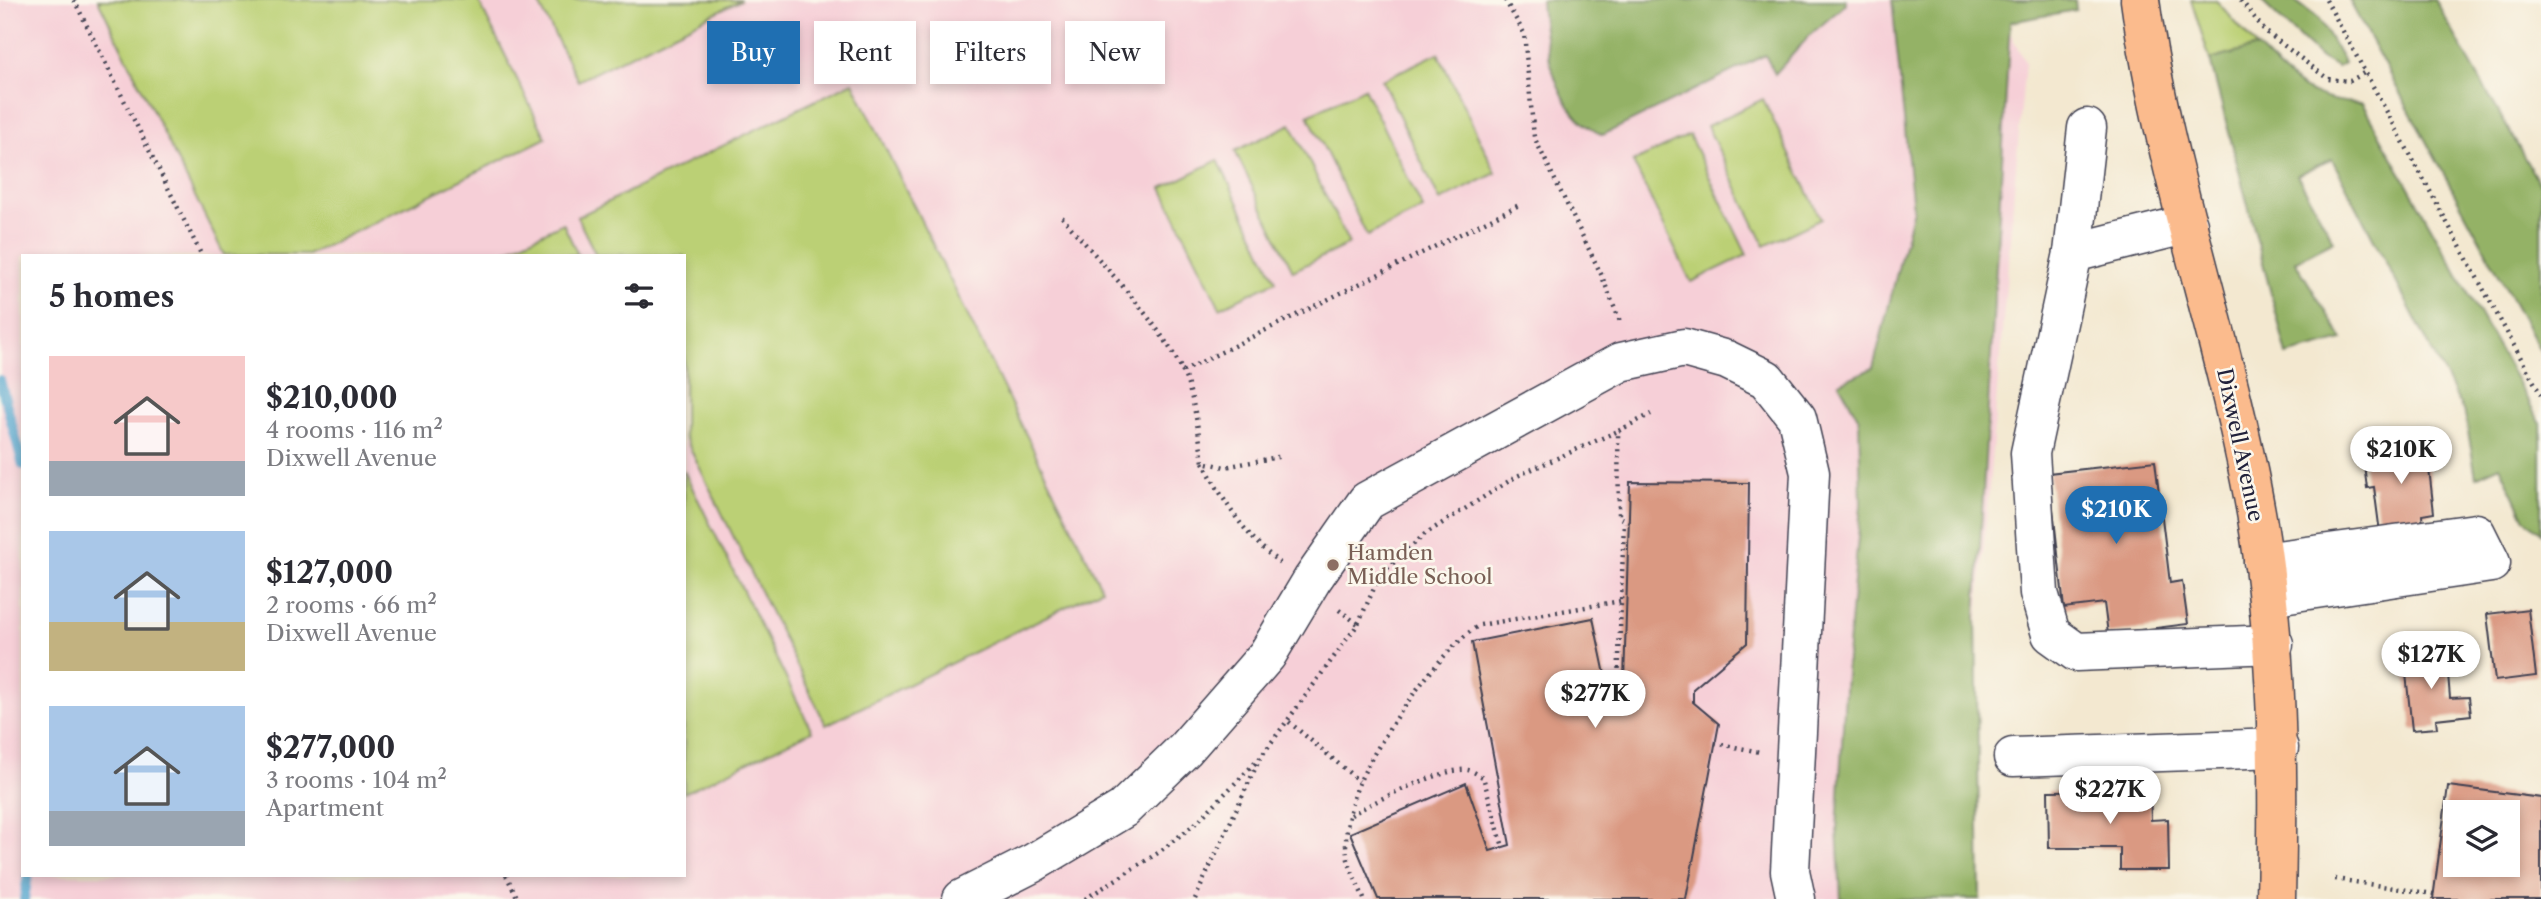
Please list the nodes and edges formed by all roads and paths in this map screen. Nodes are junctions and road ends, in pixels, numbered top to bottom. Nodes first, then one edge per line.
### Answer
1 (74, 0) edge
2 (1505, 0) edge
3 (2140, 0) edge
4 (2241, 0) edge
5 (2326, 0) edge
6 (2364, 73) junction
7 (2087, 128) dead end
8 (1521, 204) dead end
9 (1062, 217) dead end
10 (2188, 224) junction
11 (2073, 253) junction
12 (201, 254) edge
13 (1618, 331) dead end
14 (1183, 371) junction
15 (2541, 395) edge
16 (1651, 414) dead end
17 (1618, 431) junction
18 (1283, 456) dead end
19 (1203, 462) junction
20 (1288, 571) dead end
21 (1621, 601) junction
22 (1329, 603) dead end
23 (1358, 624) junction
24 (2274, 644) junction
25 (1618, 683) dead end
26 (1289, 722) junction
27 (1715, 743) dead end
28 (2279, 748) junction
29 (1768, 753) dead end
30 (2013, 757) dead end
31 (1260, 758) junction
32 (1360, 781) junction
33 (1350, 816) junction
34 (1503, 847) dead end
35 (507, 877) edge
36 (2335, 879) dead end
37 (2434, 894) dead end
38 (518, 899) edge
39 (962, 899) edge
40 (1085, 899) edge
41 (1195, 899) edge
42 (1364, 899) edge
43 (1796, 899) edge
44 (2276, 899) edge

1 - 12 path
2 - 13 path
3 - 10 main road, Dixwell Avenue
4 - 6 path
5 - 6 path
6 - 15 path
7 - 11 lane
8 - 14 path
9 - 14 path
10 - 11 lane
10 - 24 main road, Dixwell Avenue
11 - 24 lane
14 - 19 path
16 - 17 path
17 - 21 path
17 - 23 path
18 - 19 path
19 - 20 path
21 - 25 path
21 - 32 path
22 - 23 path
23 - 26 path
24 - 28 main road, Dixwell Avenue
26 - 31 path
26 - 32 path
27 - 29 path
28 - 30 lane
28 - 44 main road, Dixwell Avenue
31 - 40 path
31 - 41 path
32 - 33 path
33 - 34 path
33 - 42 path
35 - 38 path
36 - 37 path
39 - 43 lane

